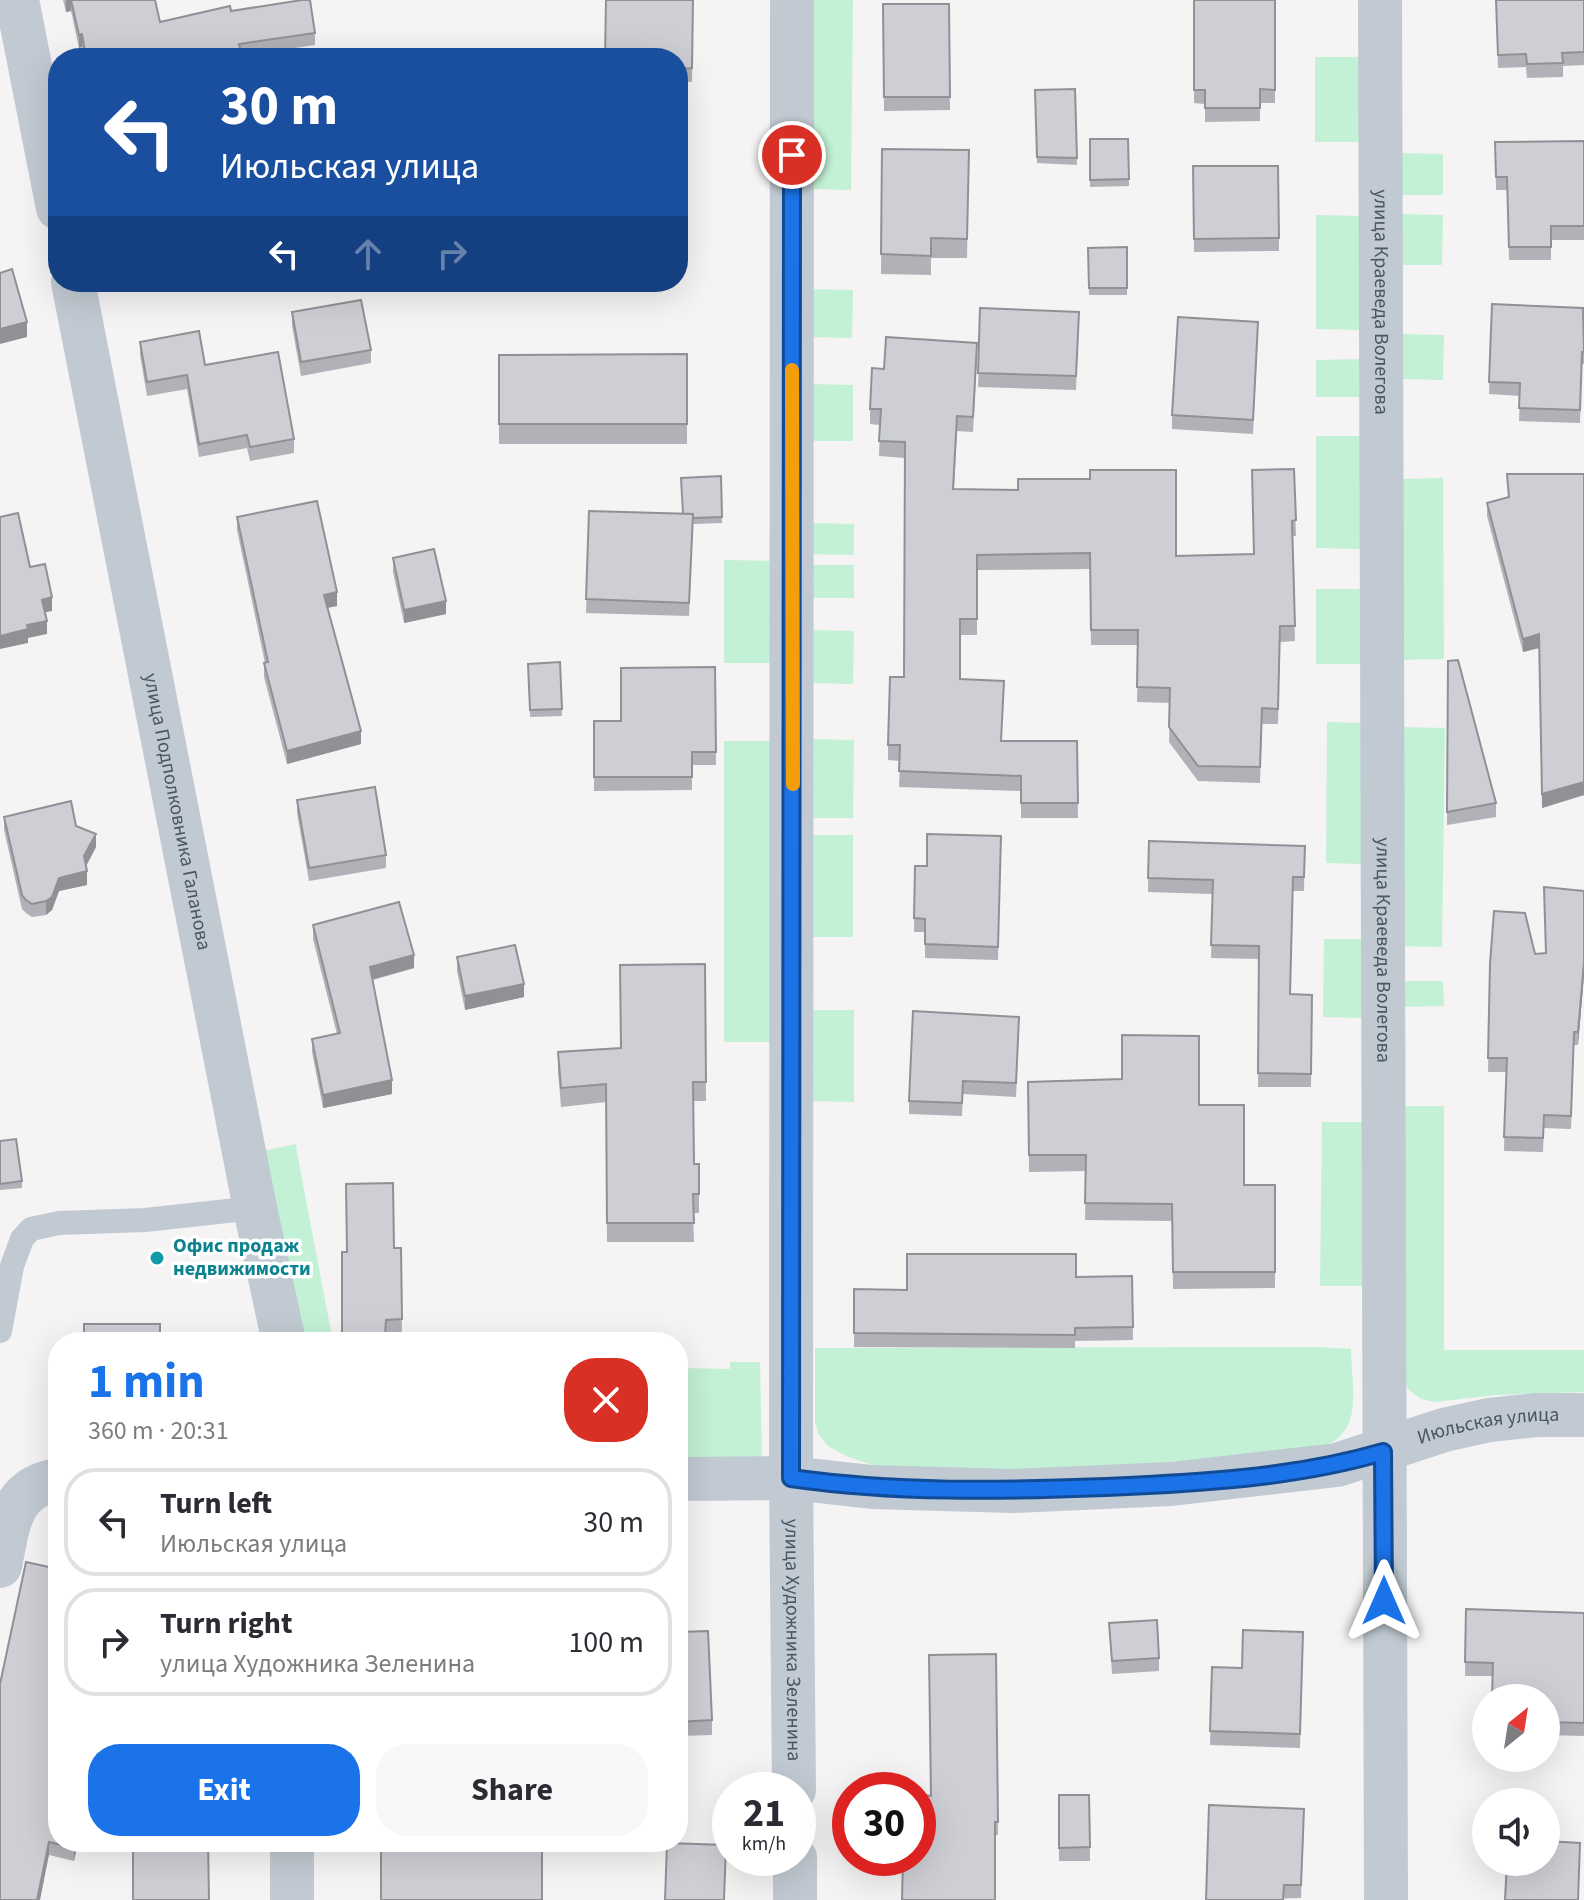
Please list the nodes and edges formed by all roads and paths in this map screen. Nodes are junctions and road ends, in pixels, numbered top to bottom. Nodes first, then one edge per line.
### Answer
1 (17, 0) edge
2 (792, 0) edge
3 (1380, 0) edge
4 (48, 157) edge
5 (75, 292) edge
6 (255, 1208) junction
7 (0, 1331) edge
8 (282, 1332) edge
9 (1584, 1415) edge
10 (1383, 1452) junction
11 (791, 1478) junction
12 (688, 1479) edge
13 (48, 1483) edge
14 (0, 1566) edge
15 (794, 1772) edge
16 (292, 1852) edge
17 (795, 1876) edge
18 (292, 1900) edge
19 (795, 1900) edge
20 (1386, 1900) edge

1 - 4 street
2 - 11 street, улица Художника Зеленина
3 - 10 street, улица Краеведа Волегова
5 - 6 street, улица Подполковника Галанова
6 - 7 lane
6 - 8 street, улица Подполковника Галанова
9 - 10 street, Июльская улица
10 - 11 street, Июльская улица
10 - 20 street, улица Краеведа Волегова
11 - 12 street, Июльская улица
11 - 15 street, улица Художника Зеленина
13 - 14 street
16 - 18 street
17 - 19 street

